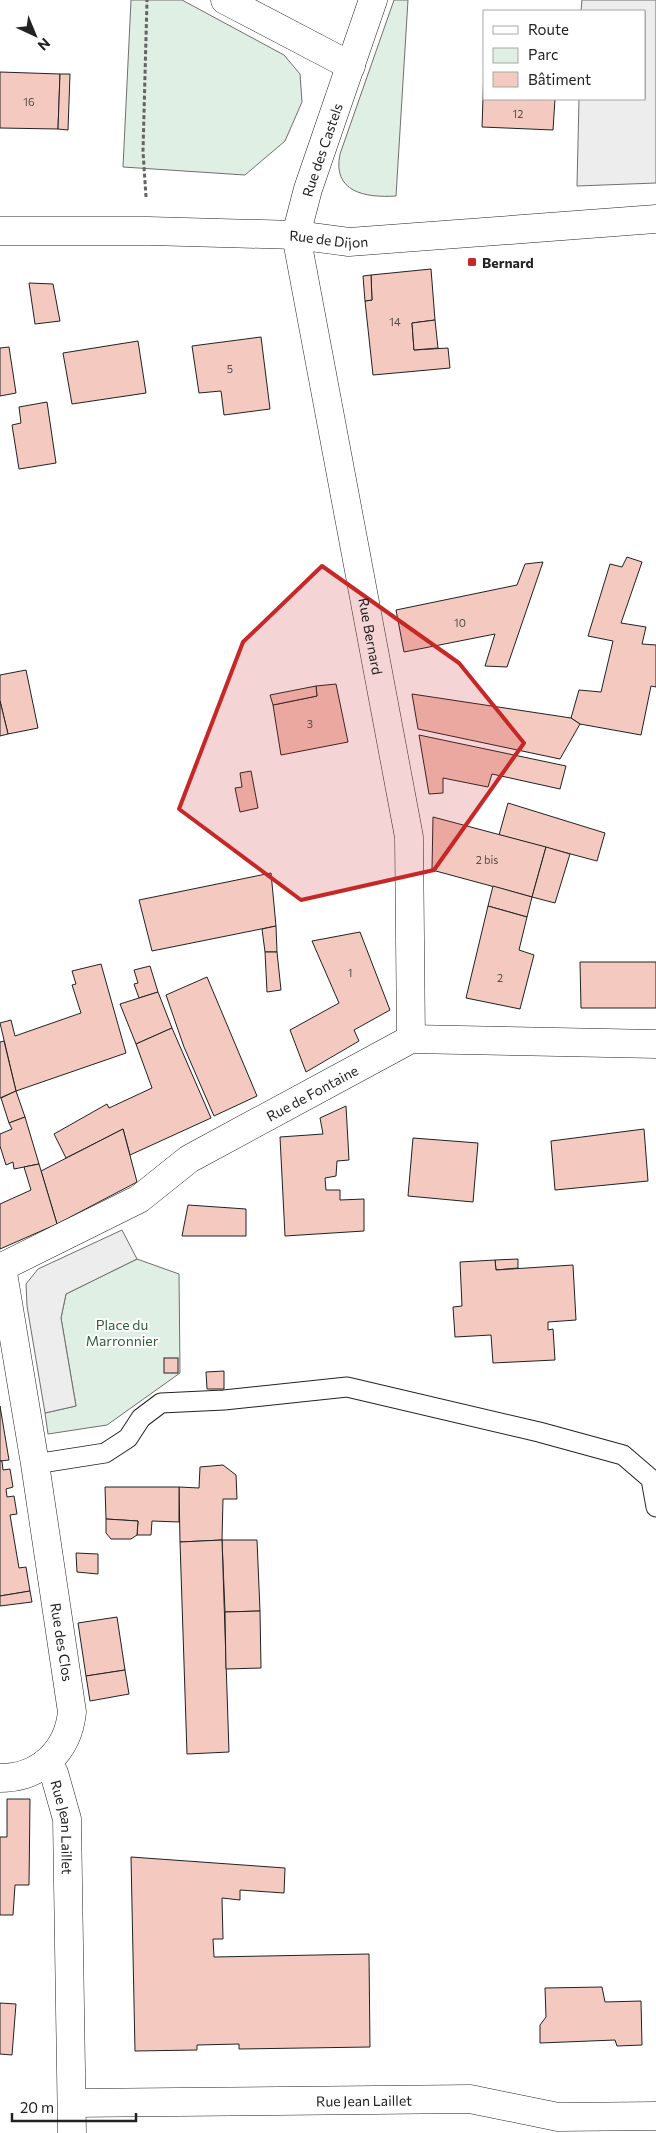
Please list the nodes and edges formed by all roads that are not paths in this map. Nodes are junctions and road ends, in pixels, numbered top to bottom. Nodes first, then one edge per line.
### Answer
1 (224, 0) edge
2 (373, 0) edge
3 (351, 66) junction
4 (656, 219) edge
5 (0, 231) edge
6 (296, 235) junction
7 (410, 1039) junction
8 (656, 1044) edge
9 (1, 1268) edge
10 (35, 1464) junction
11 (656, 1507) edge
12 (45, 1764) junction
13 (0, 1778) edge
14 (72, 2104) junction
15 (656, 2116) edge
16 (72, 2133) edge

1 - 3 street
2 - 3 street, Rue des Castels
3 - 6 street, Rue des Castels
4 - 6 street, Rue de Dijon
5 - 6 street, Rue de Dijon
6 - 7 street, Rue Bernard
7 - 8 street, Rue de Fontaine
7 - 9 street, Rue de Fontaine
9 - 10 street
10 - 11 lane
10 - 12 street, Rue des Clos
12 - 13 street, Rue des Clos
12 - 14 street, Rue Jean Laillet
14 - 15 street, Rue Jean Laillet
14 - 16 street, Rue Jean Laillet

